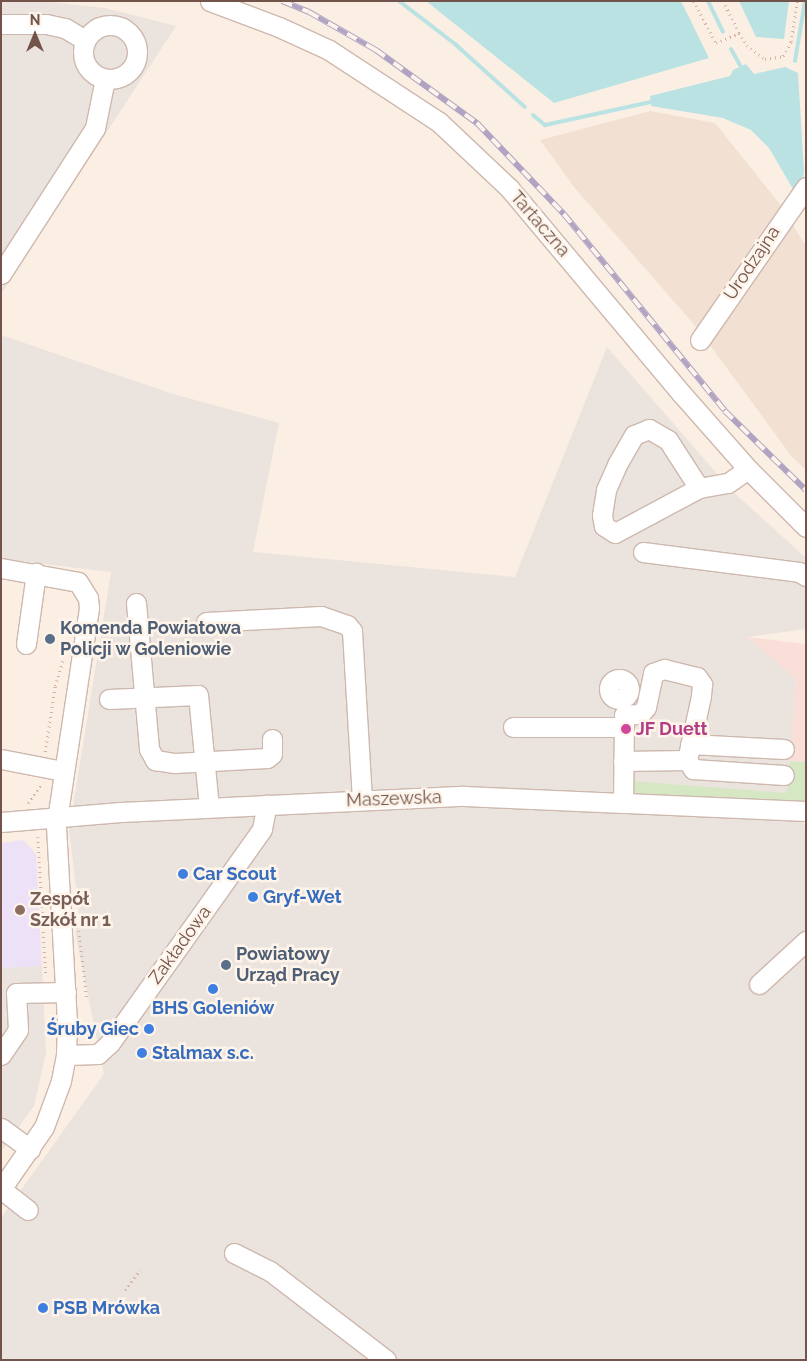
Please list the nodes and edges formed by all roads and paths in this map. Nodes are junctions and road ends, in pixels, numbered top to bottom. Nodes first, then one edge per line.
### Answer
1 (210, 1) edge
2 (694, 1) edge
3 (723, 1) edge
4 (797, 1) edge
5 (1, 24) edge
6 (739, 34) junction
7 (85, 40) junction
8 (105, 79) junction
9 (806, 187) edge
10 (1, 274) edge
11 (700, 340) dead end
12 (748, 469) junction
13 (699, 488) junction
14 (806, 527) edge
15 (643, 552) dead end
16 (1, 568) edge
17 (36, 573) junction
18 (806, 576) edge
19 (136, 604) dead end
20 (206, 622) dead end
21 (26, 644) dead end
22 (63, 660) dead end
23 (653, 673) junction
24 (144, 697) junction
25 (109, 699) dead end
26 (624, 706) junction
27 (513, 727) dead end
28 (272, 738) dead end
29 (784, 749) dead end
30 (688, 752) junction
31 (1, 759) edge
32 (623, 761) junction
33 (205, 762) junction
34 (55, 770) junction
35 (784, 775) dead end
36 (362, 800) junction
37 (622, 803) junction
38 (267, 804) junction
39 (27, 805) dead end
40 (209, 807) junction
41 (797, 812) edge
42 (57, 816) junction
43 (806, 818) edge
44 (1, 822) edge
45 (70, 927) junction
46 (803, 948) edge
47 (759, 984) dead end
48 (66, 992) junction
49 (86, 999) dead end
50 (1, 1055) edge
51 (66, 1055) junction
52 (1, 1128) edge
53 (30, 1149) junction
54 (1, 1189) edge
55 (28, 1210) dead end
56 (234, 1253) dead end
57 (140, 1270) dead end
58 (125, 1290) dead end
59 (386, 1360) edge

1 - 12 street, Tartaczna
2 - 6 path
3 - 6 path
4 - 6 path
5 - 7 street
7 - 8 street
7 - 8 street
8 - 10 street
9 - 11 street, Urodzajna
12 - 13 street
12 - 14 street, Tartaczna
13 - 13 street
15 - 18 street
16 - 17 street
17 - 21 street
17 - 34 street
19 - 24 street
20 - 36 street
22 - 34 path
23 - 26 street
23 - 26 street
23 - 30 street
24 - 25 street
24 - 33 street
24 - 33 street
26 - 27 street
26 - 32 street
28 - 33 street
29 - 30 street
30 - 32 street
30 - 35 street
31 - 34 street
32 - 37 street
33 - 40 street
34 - 39 path
34 - 42 street
36 - 37 street, Maszewska
36 - 38 street, Maszewska
37 - 41 street, Maszewska
38 - 40 street, Maszewska
38 - 51 street, Zakładowa
40 - 42 street, Maszewska
41 - 43 street, Maszewska
42 - 44 street, Maszewska
42 - 45 street
45 - 48 street
45 - 49 path
46 - 47 street
48 - 50 street
48 - 51 street
51 - 53 street
52 - 53 street
53 - 54 street
54 - 55 street
56 - 59 street
57 - 58 path

